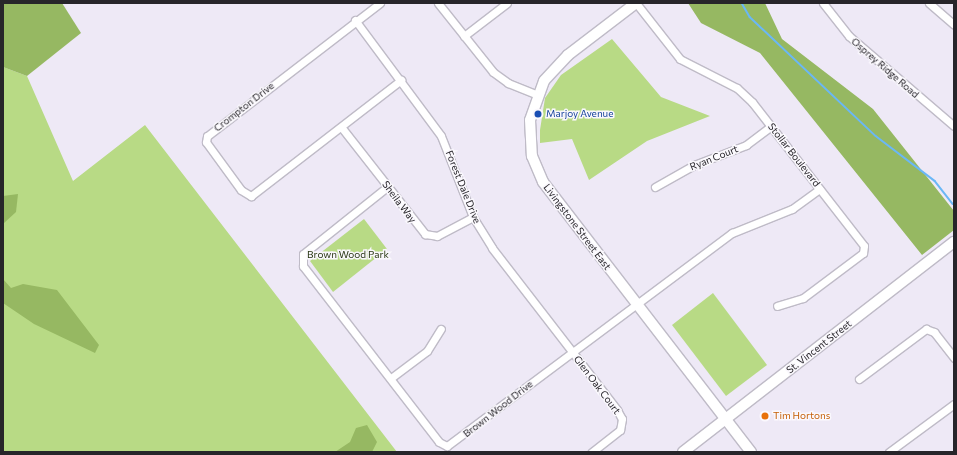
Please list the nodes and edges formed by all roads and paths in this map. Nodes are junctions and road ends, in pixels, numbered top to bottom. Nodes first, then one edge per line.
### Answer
1 (380, 3) edge
2 (438, 3) edge
3 (507, 3) edge
4 (636, 3) edge
5 (823, 3) edge
6 (929, 3) edge
7 (355, 20) junction
8 (954, 25) edge
9 (464, 36) junction
10 (401, 80) junction
11 (537, 95) junction
12 (771, 126) junction
13 (954, 126) edge
14 (342, 128) junction
15 (387, 187) junction
16 (655, 187) dead end
17 (820, 189) junction
18 (474, 217) junction
19 (954, 242) edge
20 (636, 304) junction
21 (777, 306) dead end
22 (441, 329) dead end
23 (572, 352) junction
24 (954, 358) edge
25 (391, 378) junction
26 (859, 379) dead end
27 (954, 404) edge
28 (726, 419) junction
29 (592, 452) edge
30 (683, 452) edge
31 (751, 452) edge
32 (889, 452) edge

1 - 7 street, Crompton Drive
2 - 9 street
3 - 9 street
4 - 11 street, Livingstone Street East
4 - 12 street, Stollar Boulevard
5 - 13 street, Osprey Ridge Road
6 - 8 street
7 - 10 street, Forest Dale Drive
7 - 14 street, Crompton Drive
9 - 11 street
10 - 14 street, Crompton Drive
10 - 18 street, Forest Dale Drive
11 - 20 street, Livingstone Street East
12 - 16 street, Ryan Court
12 - 17 street, Stollar Boulevard
14 - 15 street, Sheila Way
15 - 18 street, Sheila Way
15 - 25 street, Brown Wood Drive
17 - 20 street, Brown Wood Drive
17 - 21 street, Stollar Boulevard
18 - 23 street, Forest Dale Drive
19 - 28 street, St. Vincent Street
20 - 23 street, Brown Wood Drive
20 - 28 street, Livingstone Street East
22 - 25 street
23 - 25 street, Brown Wood Drive
23 - 29 street, Glen Oak Court
24 - 26 street
27 - 32 street
28 - 30 street, St. Vincent Street
28 - 31 street, Livingstone Street East

